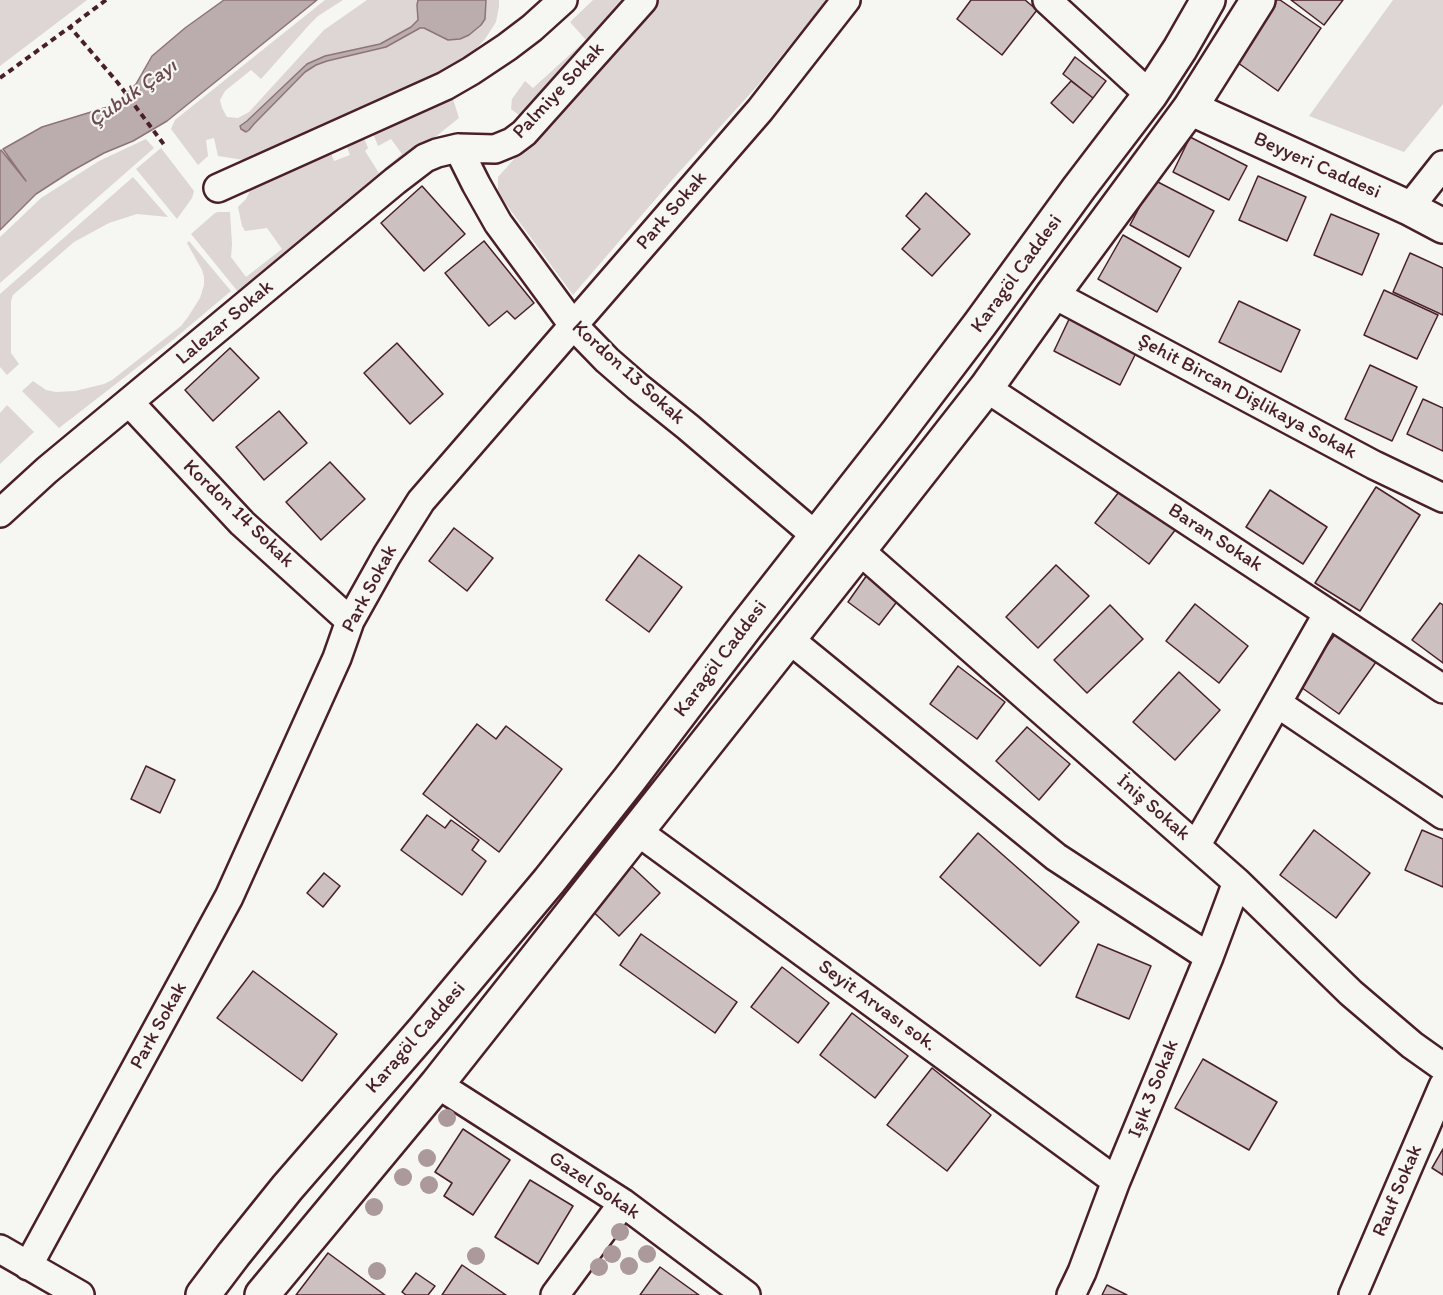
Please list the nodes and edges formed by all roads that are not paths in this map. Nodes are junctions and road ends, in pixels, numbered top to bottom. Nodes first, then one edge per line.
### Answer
1 (563, 0) edge
2 (642, 0) edge
3 (846, 0) edge
4 (1047, 0) edge
5 (1208, 0) edge
6 (1258, 0) edge
7 (1150, 95) junction
8 (1190, 108) junction
9 (458, 148) junction
10 (1443, 165) edge
11 (218, 188) dead end
12 (1409, 208) junction
13 (1443, 226) edge
14 (1053, 294) junction
15 (573, 325) junction
16 (986, 388) junction
17 (129, 402) junction
18 (1443, 498) edge
19 (0, 513) edge
20 (816, 536) junction
21 (859, 550) junction
22 (1328, 613) junction
23 (350, 621) junction
24 (789, 639) junction
25 (1443, 689) edge
26 (1276, 704) junction
27 (1443, 814) edge
28 (637, 831) junction
29 (1196, 846) junction
30 (1237, 882) junction
31 (1209, 957) junction
32 (1443, 1067) edge
33 (437, 1084) junction
34 (1443, 1086) edge
35 (1116, 1181) junction
36 (623, 1203) junction
37 (1, 1252) edge
38 (28, 1266) junction
39 (80, 1295) edge
40 (203, 1295) edge
41 (262, 1295) edge
42 (555, 1295) edge
43 (746, 1295) edge
44 (1071, 1295) edge
45 (1353, 1295) edge

1 - 11 street
2 - 9 street, Palmiye Sokak
3 - 15 street, Park Sokak
4 - 7 street
5 - 7 main road, Karagöl Caddesi
6 - 8 main road
7 - 20 main road, Karagöl Caddesi
8 - 12 main road, Beyyeri Caddesi
8 - 14 main road
9 - 15 street, Kordon 13 Sokak
9 - 17 street, Lalezar Sokak
10 - 12 street
12 - 13 main road, Beyyeri Caddesi
14 - 16 main road
14 - 18 street, Şehit Bircan Dişlikaya Sokak
15 - 20 street, Kordon 13 Sokak
15 - 23 street, Park Sokak
16 - 21 main road
16 - 22 street, Baran Sokak
17 - 19 street, Lalezar Sokak
17 - 23 street, Kordon 14 Sokak
20 - 40 main road, Karagöl Caddesi
21 - 24 main road
21 - 29 street, İniş Sokak
22 - 25 street, Baran Sokak
22 - 26 street
23 - 38 street, Park Sokak
24 - 28 main road
24 - 31 street
26 - 27 street
26 - 29 street
28 - 33 main road
28 - 35 street, Seyit Arvası sok.
29 - 30 street, İniş Sokak
30 - 31 street, Işık 3 Sokak
30 - 32 street, İniş Sokak
31 - 35 street, Işık 3 Sokak
33 - 36 street, Gazel Sokak
33 - 41 main road
34 - 45 street, Rauf Sokak
35 - 44 street, Işık 3 Sokak
36 - 42 street
36 - 43 street, Gazel Sokak
37 - 38 street
38 - 39 street

